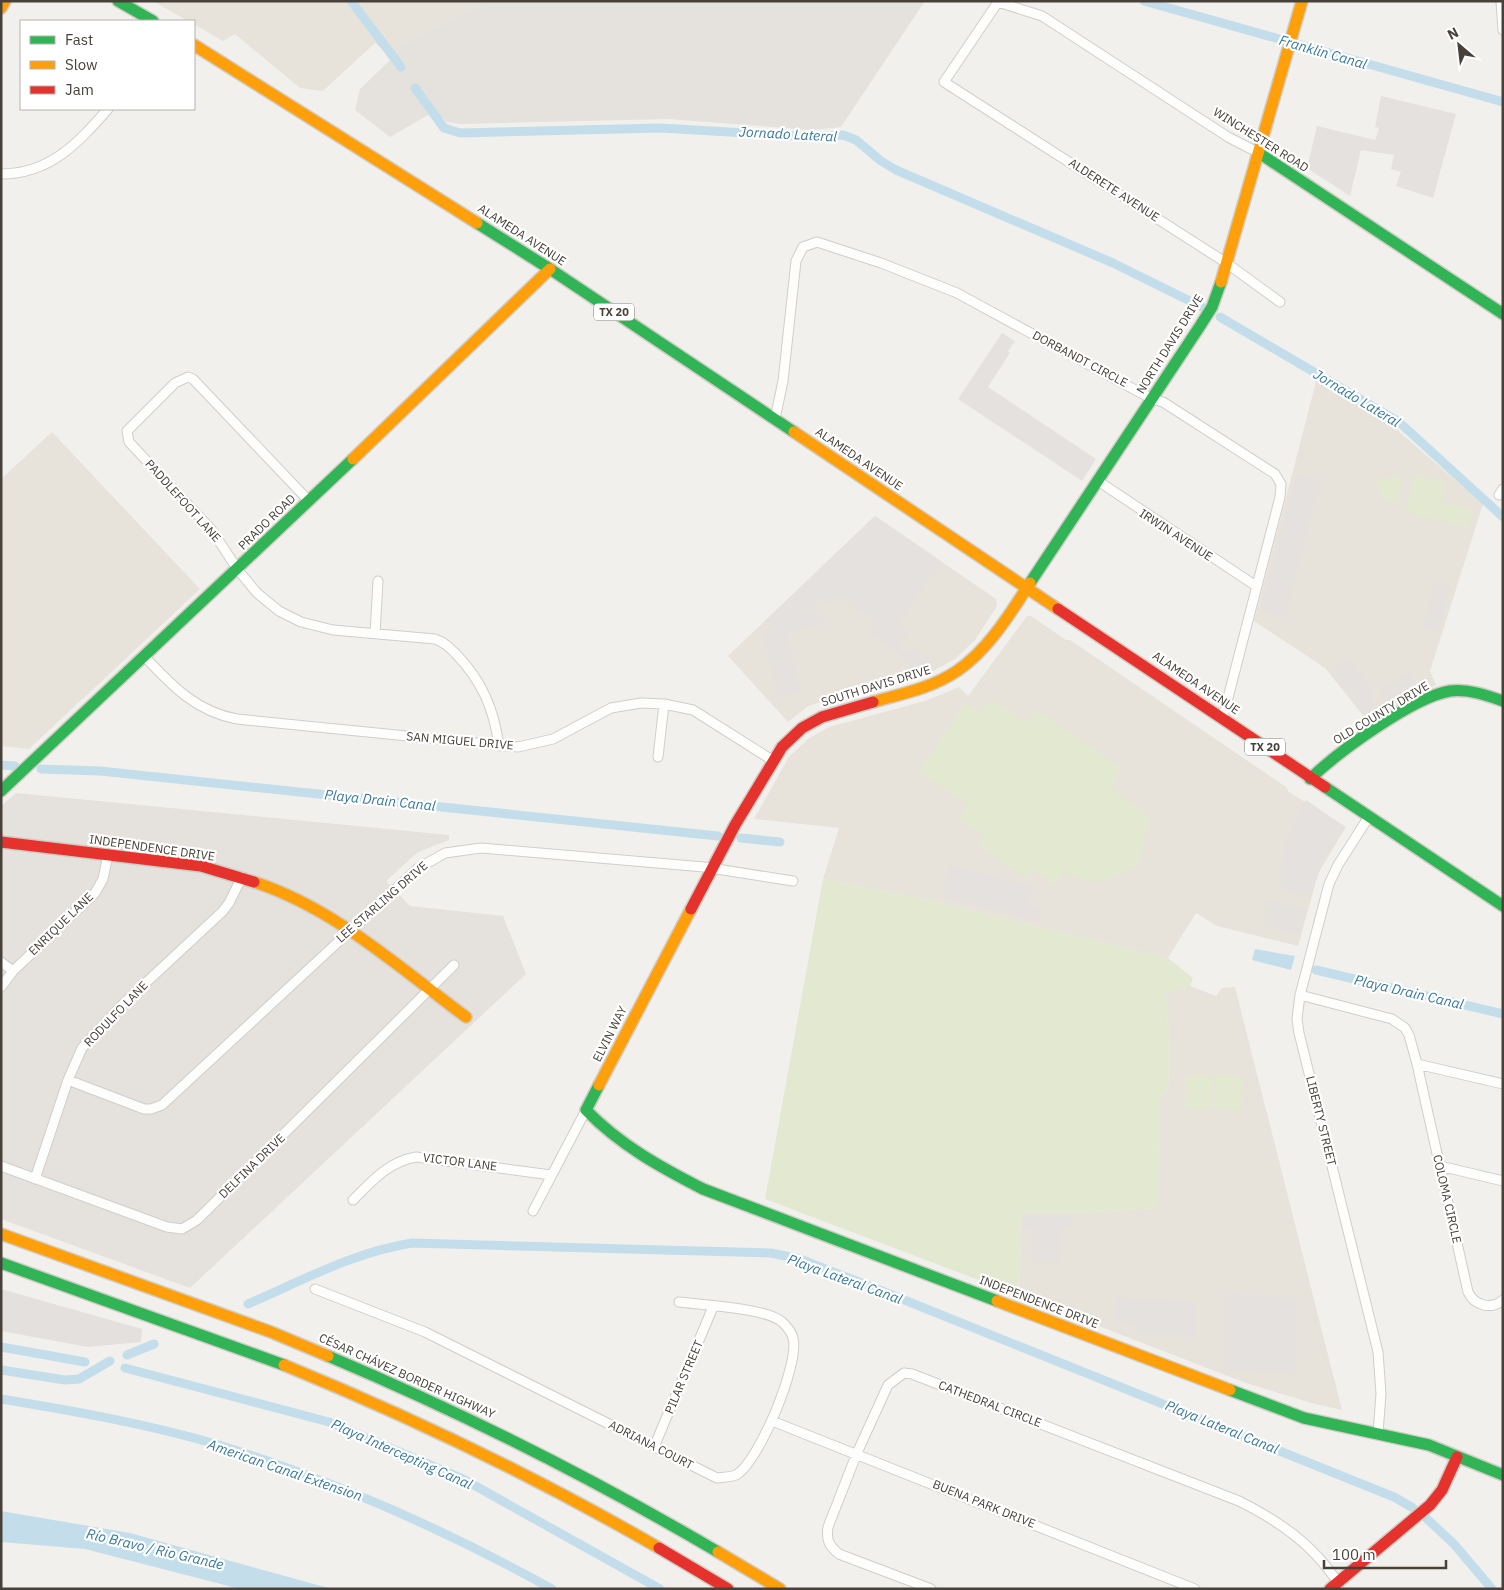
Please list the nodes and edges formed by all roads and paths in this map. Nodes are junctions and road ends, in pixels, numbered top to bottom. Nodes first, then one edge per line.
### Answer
1 (6, 1) edge
2 (118, 1) edge
3 (1302, 1) edge
4 (1501, 1) edge
5 (998, 2) edge
6 (1, 8) edge
7 (151, 20) edge
8 (1503, 30) edge
9 (195, 46) edge
10 (107, 110) edge
11 (1260, 154) junction
12 (1, 174) edge
13 (1225, 262) junction
14 (550, 269) junction
15 (1280, 302) dead end
16 (1503, 314) edge
17 (1152, 399) junction
18 (775, 419) junction
19 (1098, 481) junction
20 (309, 501) junction
21 (238, 570) junction
22 (378, 581) dead end
23 (1256, 586) junction
24 (1027, 588) junction
25 (375, 634) junction
26 (145, 657) junction
27 (1503, 701) edge
28 (664, 704) junction
29 (1222, 717) junction
30 (499, 746) junction
31 (658, 757) dead end
32 (772, 760) junction
33 (1310, 779) junction
34 (1, 791) edge
35 (1368, 818) junction
36 (1, 842) edge
37 (108, 855) junction
38 (712, 870) junction
39 (242, 877) junction
40 (793, 881) dead end
41 (1503, 906) edge
42 (350, 930) junction
43 (1, 962) edge
44 (454, 965) dead end
45 (12, 971) junction
46 (1, 987) edge
47 (432, 990) junction
48 (1300, 995) junction
49 (466, 1017) dead end
50 (1417, 1064) junction
51 (68, 1080) junction
52 (1503, 1084) edge
53 (586, 1110) junction
54 (1, 1166) edge
55 (1440, 1166) junction
56 (551, 1175) junction
57 (35, 1179) junction
58 (1503, 1180) edge
59 (353, 1200) dead end
60 (533, 1211) dead end
61 (1, 1234) edge
62 (1, 1263) edge
63 (315, 1289) dead end
64 (1503, 1300) edge
65 (679, 1302) dead end
66 (713, 1307) junction
67 (772, 1421) junction
68 (1378, 1434) junction
69 (654, 1446) junction
70 (857, 1454) junction
71 (1457, 1457) junction
72 (1503, 1475) edge
73 (1334, 1585) edge
74 (728, 1589) edge
75 (780, 1589) edge
76 (931, 1589) edge
77 (1195, 1589) edge

1 - 6 main road
2 - 7 main road
3 - 11 main road, NORTH DAVIS DRIVE
4 - 8 street
5 - 11 street, WINCHESTER ROAD
5 - 13 street, ALDERETE AVENUE
9 - 14 main road, ALAMEDA AVENUE / TX 20
10 - 12 street
11 - 13 main road, NORTH DAVIS DRIVE
11 - 16 main road, WINCHESTER ROAD
13 - 15 street, ALDERETE AVENUE
13 - 17 main road, NORTH DAVIS DRIVE
14 - 18 main road, ALAMEDA AVENUE / TX 20
14 - 20 main road, PRADO ROAD
17 - 18 street, DORBANDT CIRCLE
17 - 19 main road, NORTH DAVIS DRIVE
17 - 23 street, DORBANDT CIRCLE
18 - 24 main road, ALAMEDA AVENUE / TX 20
19 - 23 street, IRWIN AVENUE
19 - 24 main road, NORTH DAVIS DRIVE
20 - 21 main road, PRADO ROAD
20 - 21 street, PADDLEFOOT LANE
21 - 25 street, PADDLEFOOT LANE
21 - 26 main road, PRADO ROAD
22 - 25 street
23 - 29 street, DORBANDT CIRCLE
24 - 29 main road, ALAMEDA AVENUE / TX 20
24 - 32 main road, SOUTH DAVIS DRIVE
25 - 30 street, PADDLEFOOT LANE
26 - 30 street, SAN MIGUEL DRIVE
26 - 34 main road, PRADO ROAD
27 - 33 main road, OLD COUNTY DRIVE
28 - 30 street, SAN MIGUEL DRIVE
28 - 31 street
28 - 32 street, SAN MIGUEL DRIVE
29 - 33 main road, ALAMEDA AVENUE / TX 20
32 - 38 main road, SOUTH DAVIS DRIVE
33 - 35 main road, ALAMEDA AVENUE / TX 20
35 - 41 main road, ALAMEDA AVENUE / TX 20
35 - 48 street, LIBERTY STREET
36 - 37 main road, INDEPENDENCE DRIVE
37 - 39 main road, INDEPENDENCE DRIVE
37 - 45 street, ENRIQUE LANE
38 - 40 street, LEE STARLING DRIVE
38 - 42 street, LEE STARLING DRIVE
38 - 53 main road, ELVIN WAY
39 - 42 main road, INDEPENDENCE DRIVE
39 - 51 street, RODULFO LANE
42 - 47 main road, INDEPENDENCE DRIVE
42 - 51 street, LEE STARLING DRIVE
43 - 45 street
44 - 47 street, DELFINA DRIVE
45 - 46 street, ENRIQUE LANE
47 - 49 main road, INDEPENDENCE DRIVE
47 - 57 street, DELFINA DRIVE
48 - 50 street, COLOMA CIRCLE
48 - 68 street, LIBERTY STREET
50 - 52 street
50 - 55 street, COLOMA CIRCLE
51 - 57 street, RODULFO LANE
53 - 56 street, ELVIN WAY
53 - 68 main road, INDEPENDENCE DRIVE
54 - 57 street, DELFINA DRIVE
55 - 58 street
55 - 64 street, COLOMA CIRCLE
56 - 59 street, VICTOR LANE
56 - 60 street, ELVIN WAY
61 - 75 main road, CÉSAR CHÁVEZ BORDER HIGHWAY
62 - 74 main road
63 - 69 street, ADRIANA COURT
65 - 66 street, ADRIANA COURT
66 - 67 street, ADRIANA COURT
66 - 69 street, PILAR STREET
67 - 69 street, ADRIANA COURT
67 - 70 street, BUENA PARK DRIVE
68 - 71 main road, INDEPENDENCE DRIVE
70 - 73 street, CATHEDRAL CIRCLE
70 - 76 street, CATHEDRAL CIRCLE
70 - 77 street, BUENA PARK DRIVE
71 - 72 main road, INDEPENDENCE DRIVE
71 - 73 main road

